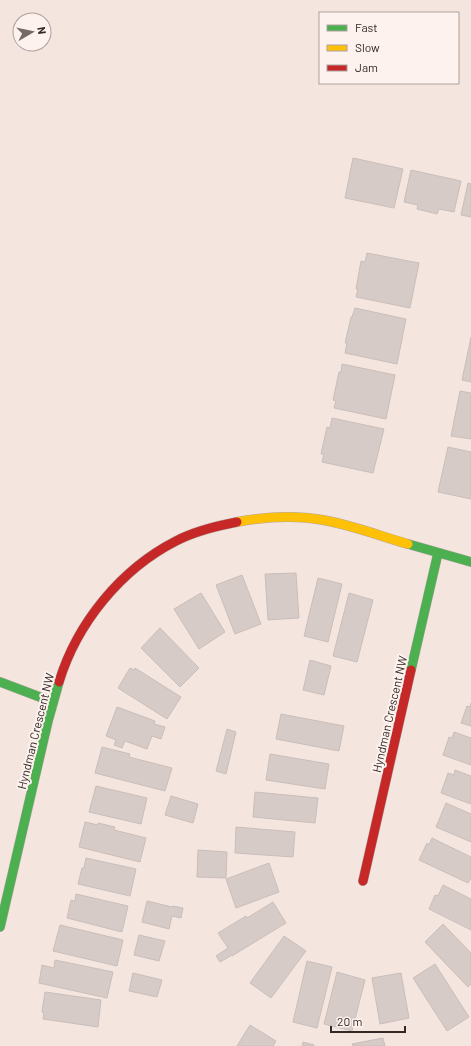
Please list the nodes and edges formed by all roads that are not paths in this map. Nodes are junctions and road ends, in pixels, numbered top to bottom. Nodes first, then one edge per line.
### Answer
1 (438, 553) junction
2 (471, 562) edge
3 (0, 682) edge
4 (53, 702) junction
5 (363, 881) dead end
6 (0, 927) edge

1 - 2 street, Hyndman Crescent NW
1 - 4 street, Hyndman Crescent NW
1 - 5 street, Hyndman Crescent NW
3 - 4 street
4 - 6 street, Hyndman Crescent NW

